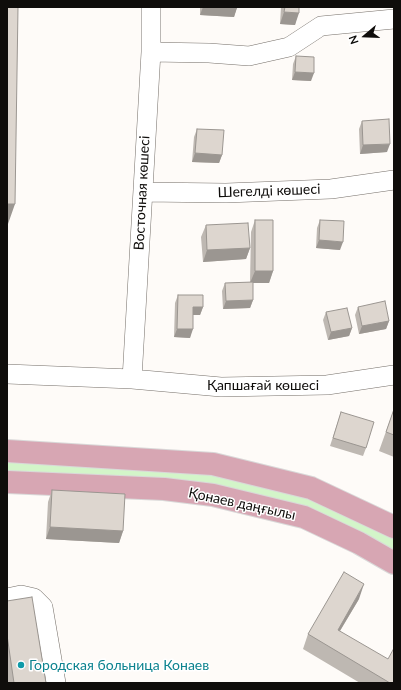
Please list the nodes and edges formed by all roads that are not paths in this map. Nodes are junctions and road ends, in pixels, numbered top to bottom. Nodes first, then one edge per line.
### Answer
1 (151, 7) edge
2 (394, 19) edge
3 (151, 52) junction
4 (394, 180) edge
5 (143, 192) junction
6 (7, 374) edge
7 (394, 375) edge
8 (132, 379) junction
9 (7, 451) edge
10 (7, 482) edge
11 (394, 527) edge
12 (394, 563) edge
13 (7, 598) edge
14 (56, 683) edge

1 - 3 street, Восточная көшесі
2 - 3 street
3 - 5 street, Восточная көшесі
4 - 5 street, Шегелді көшесі
5 - 8 street, Восточная көшесі
6 - 8 street, Қапшағай көшесі
7 - 8 street, Қапшағай көшесі
9 - 11 main road
10 - 12 main road, Қонаев даңғылы
13 - 14 street

